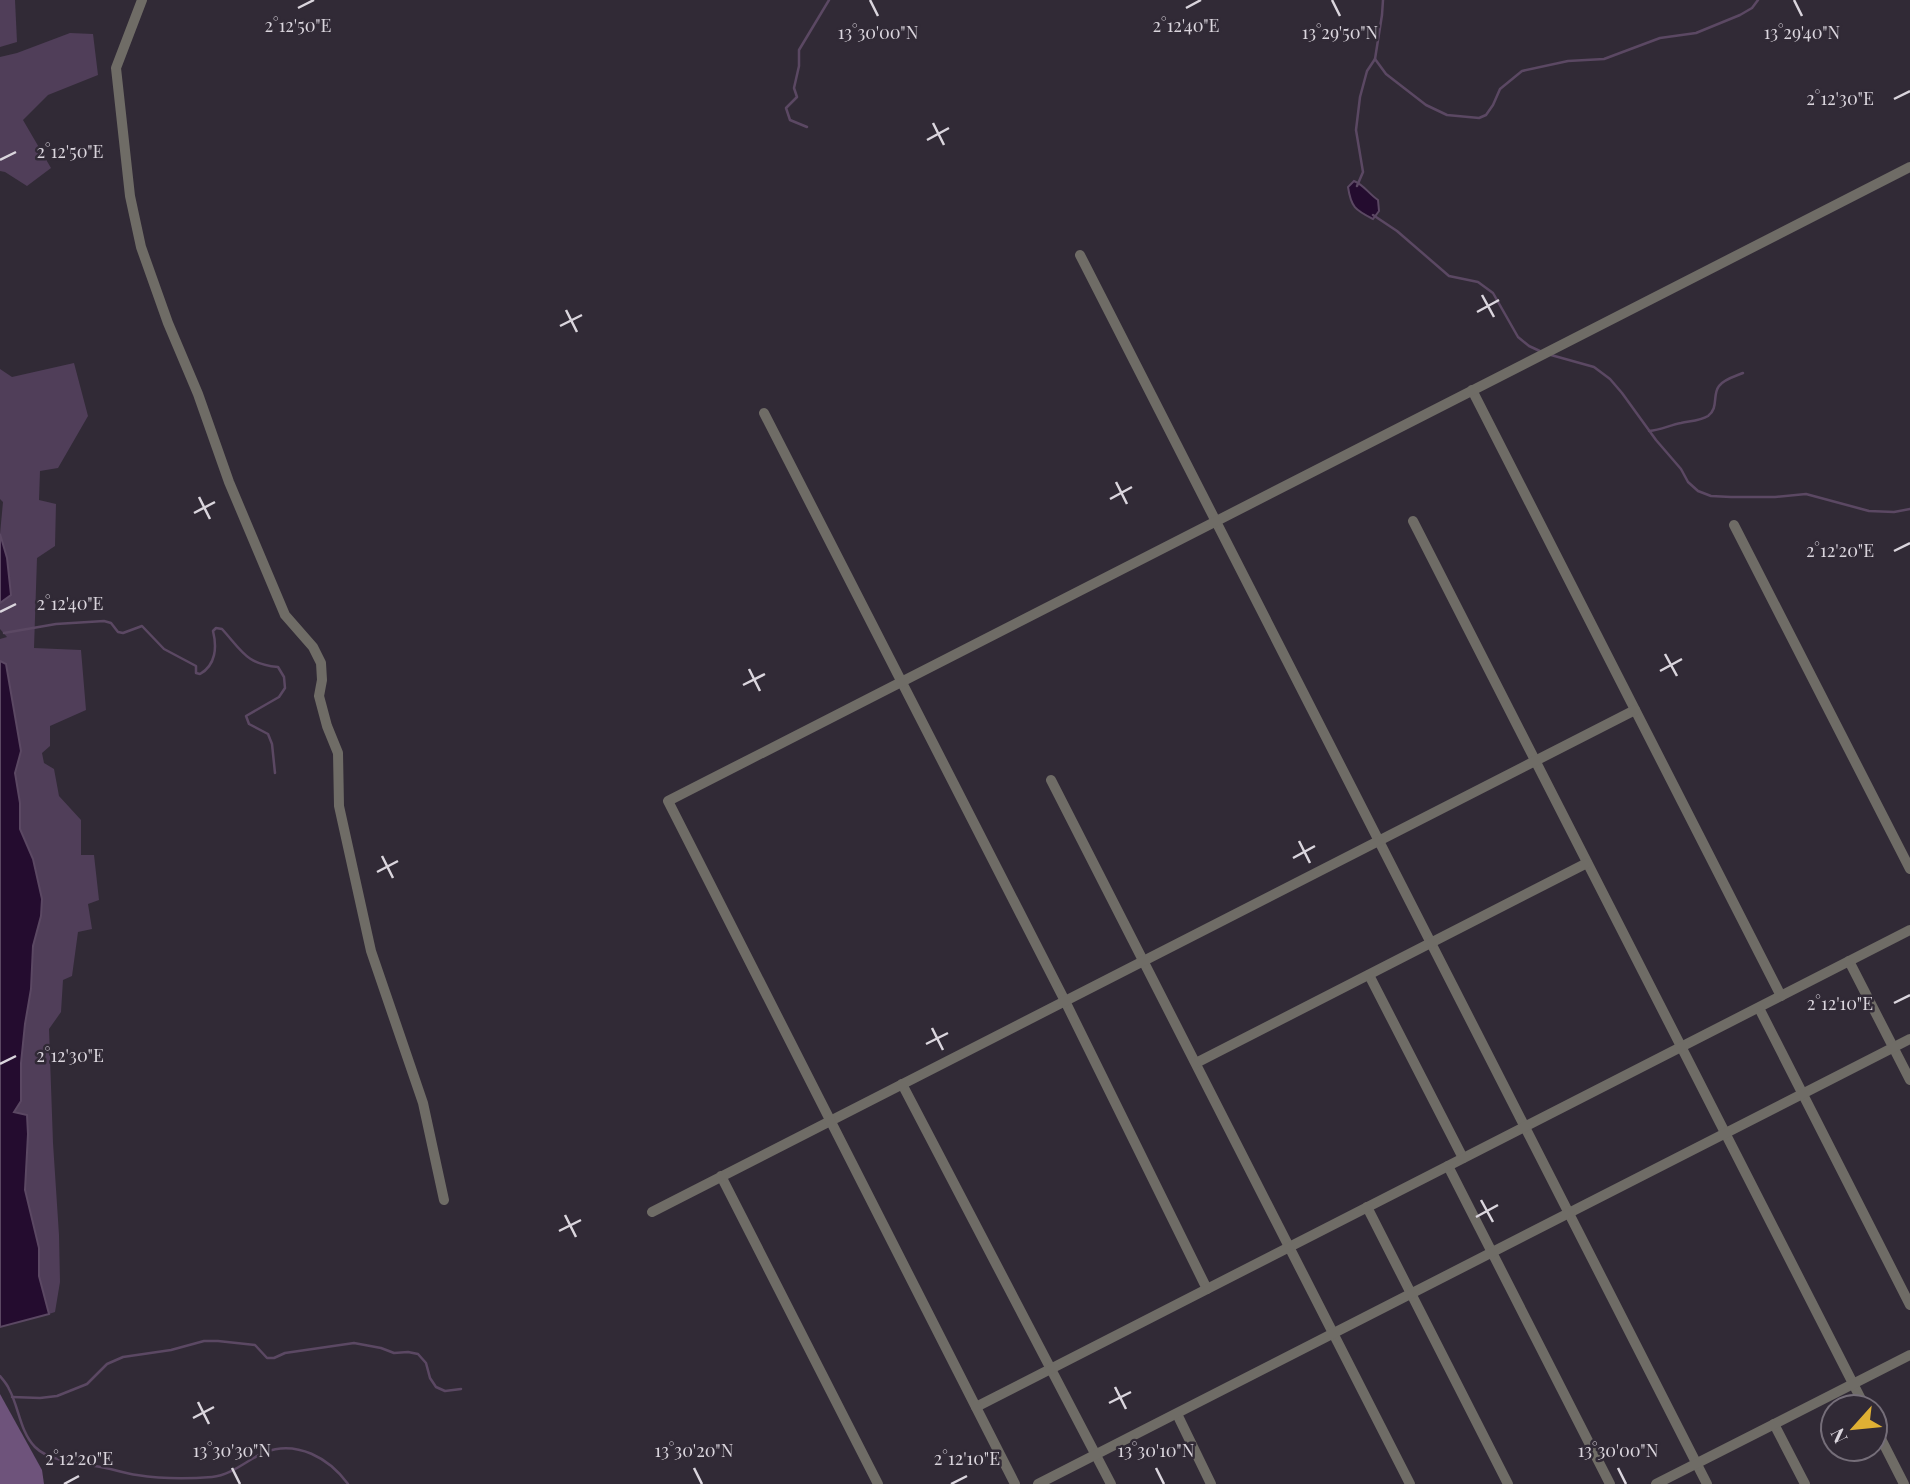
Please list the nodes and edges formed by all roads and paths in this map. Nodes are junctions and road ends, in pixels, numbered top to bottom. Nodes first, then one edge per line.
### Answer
1 (142, 0) edge
2 (1910, 167) edge
3 (1080, 255) dead end
4 (1472, 390) junction
5 (764, 412) dead end
6 (1215, 521) junction
7 (1413, 521) dead end
8 (1734, 524) dead end
9 (902, 681) junction
10 (1635, 710) junction
11 (1535, 761) junction
12 (1051, 779) dead end
13 (1379, 841) junction
14 (1587, 863) junction
15 (1910, 869) edge
16 (1910, 930) edge
17 (1431, 943) junction
18 (1143, 961) junction
19 (1849, 961) junction
20 (1369, 975) junction
21 (1781, 996) junction
22 (1065, 1001) junction
23 (1759, 1008) junction
24 (1910, 1039) edge
25 (1681, 1047) junction
26 (1893, 1048) junction
27 (1196, 1063) junction
28 (1910, 1080) edge
29 (902, 1084) junction
30 (1802, 1094) junction
31 (830, 1121) junction
32 (1525, 1127) junction
33 (1725, 1133) junction
34 (1463, 1158) junction
35 (1448, 1166) junction
36 (721, 1177) junction
37 (444, 1200) dead end
38 (1367, 1208) junction
39 (652, 1212) dead end
40 (1569, 1213) junction
41 (1289, 1247) junction
42 (1492, 1252) junction
43 (1207, 1289) junction
44 (1411, 1294) junction
45 (1910, 1305) edge
46 (1333, 1333) junction
47 (1910, 1354) edge
48 (1052, 1368) junction
49 (1853, 1384) junction
50 (1858, 1393) edge
51 (976, 1407) junction
52 (1177, 1414) junction
53 (1774, 1424) junction
54 (1096, 1455) junction
55 (1889, 1455) edge
56 (1696, 1464) junction
57 (878, 1484) edge
58 (1015, 1484) edge
59 (1038, 1484) edge
60 (1111, 1484) edge
61 (1211, 1484) edge
62 (1410, 1484) edge
63 (1508, 1484) edge
64 (1611, 1484) edge
65 (1656, 1484) edge
66 (1707, 1484) edge
67 (1805, 1484) edge
68 (1904, 1484) edge

1 - 37 street
2 - 4 street
3 - 6 street
4 - 6 street
4 - 10 street
5 - 9 street
6 - 9 street
6 - 13 street
7 - 11 street
8 - 15 street
9 - 22 street
9 - 31 street
10 - 11 street
10 - 21 street
11 - 13 street
11 - 14 street
12 - 18 street
13 - 17 street
13 - 18 street
14 - 17 street
14 - 25 street
16 - 19 street
17 - 20 street
17 - 32 street
18 - 22 street
18 - 27 street
19 - 21 street
19 - 26 street
20 - 27 street
20 - 34 street
21 - 23 street
22 - 29 street
22 - 43 street
23 - 25 street
23 - 30 street
24 - 26 street
25 - 32 street
25 - 33 street
26 - 28 street
26 - 30 street
27 - 41 street
29 - 31 street
29 - 48 street
30 - 33 street
30 - 45 street
31 - 36 street
31 - 51 street
32 - 34 street
32 - 40 street
33 - 40 street
33 - 49 street
34 - 35 street
35 - 38 street
35 - 42 street
36 - 39 street
36 - 57 street
38 - 41 street
38 - 44 street
40 - 42 street
40 - 56 street
41 - 43 street
41 - 46 street
42 - 44 street
42 - 64 street
43 - 48 street
44 - 46 street
44 - 63 street
46 - 52 street
46 - 62 street
47 - 49 street
48 - 51 street
48 - 54 street
49 - 50 street
49 - 53 street
51 - 58 street
52 - 54 street
52 - 61 street
53 - 56 street
53 - 67 street
54 - 59 street
54 - 60 street
55 - 68 street
56 - 65 street
56 - 66 street

